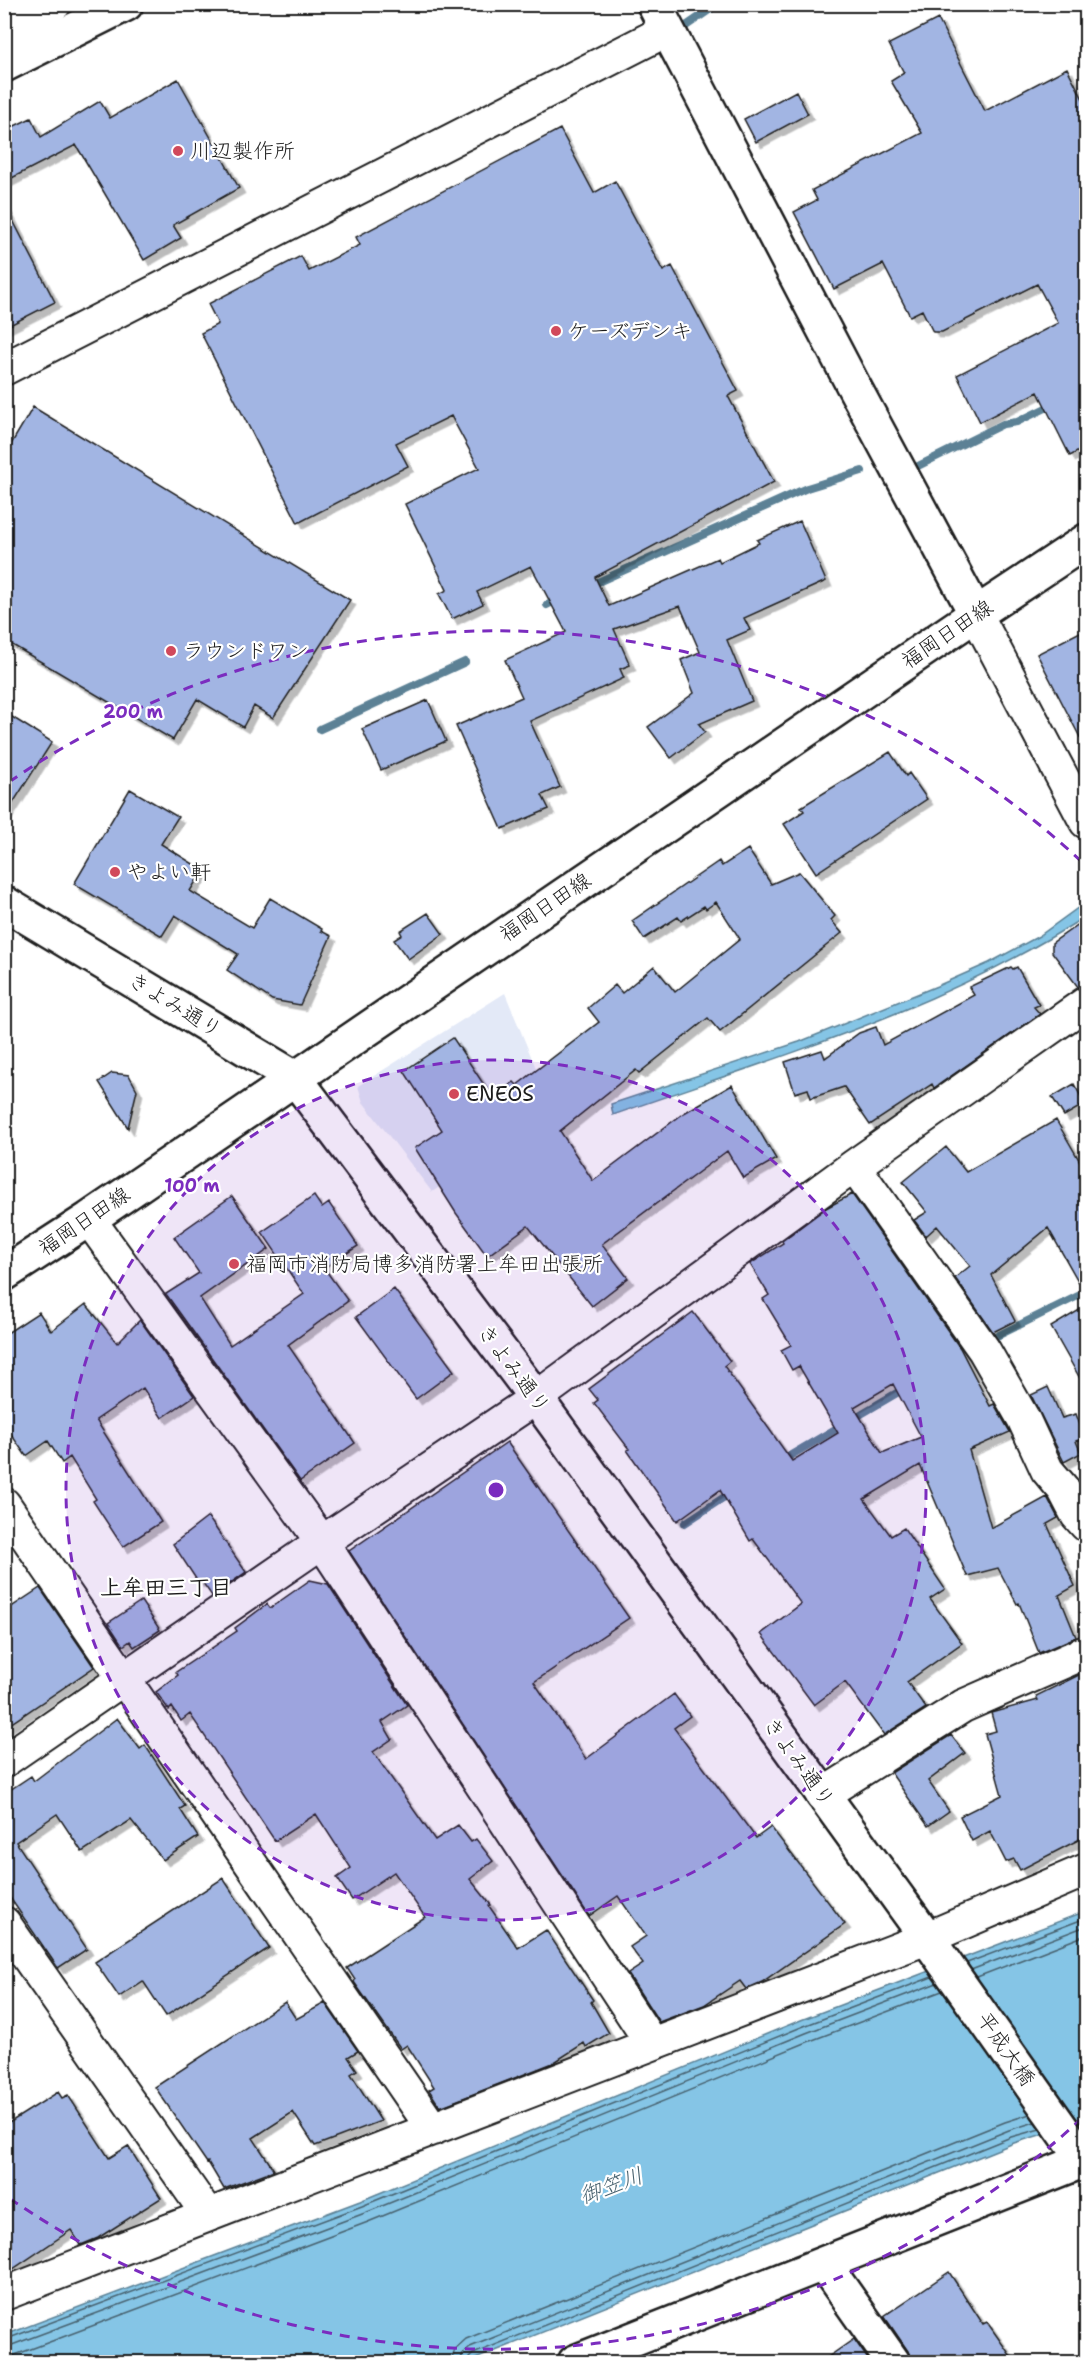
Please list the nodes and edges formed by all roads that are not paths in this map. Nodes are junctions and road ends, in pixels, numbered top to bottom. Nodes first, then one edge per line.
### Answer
1 (126, 4) edge
2 (52, 5) edge
3 (660, 17) edge
4 (4, 30) edge
5 (4, 65) edge
6 (4, 369) edge
7 (1086, 541) edge
8 (976, 614) junction
9 (1086, 822) edge
10 (4, 903) edge
11 (1086, 1003) edge
12 (295, 1078) junction
13 (854, 1167) junction
14 (89, 1218) junction
15 (4, 1274) edge
16 (536, 1398) junction
17 (1075, 1483) edge
18 (4, 1504) edge
19 (1086, 1525) edge
20 (322, 1542) junction
21 (1086, 1652) edge
22 (124, 1679) junction
23 (4, 1761) edge
24 (822, 1794) junction
25 (1086, 1870) edge
26 (4, 1923) edge
27 (927, 1938) junction
28 (652, 2044) junction
29 (433, 2128) junction
30 (1086, 2161) edge
31 (208, 2215) junction
32 (824, 2264) junction
33 (4, 2294) edge
34 (575, 2362) edge
35 (893, 2362) edge

1 - 5 main road
2 - 4 main road
3 - 6 street
3 - 8 main road
7 - 8 main road, 福岡日田線
8 - 9 street
8 - 12 main road, 福岡日田線
10 - 12 main road, きよみ通り
11 - 13 street
12 - 14 main road, 福岡日田線
12 - 16 main road, きよみ通り
13 - 16 street
13 - 17 street
14 - 15 main road, 福岡日田線
14 - 20 street
16 - 20 street
16 - 24 main road, きよみ通り
17 - 19 street
18 - 22 street
20 - 22 street
20 - 28 street
21 - 24 street
22 - 23 street
22 - 29 street
24 - 27 main road, きよみ通り
25 - 27 street
26 - 31 street
27 - 28 street
27 - 30 main road, 平成大橋
28 - 29 street
29 - 31 street
30 - 32 main road
31 - 33 street
32 - 34 main road
32 - 35 main road

